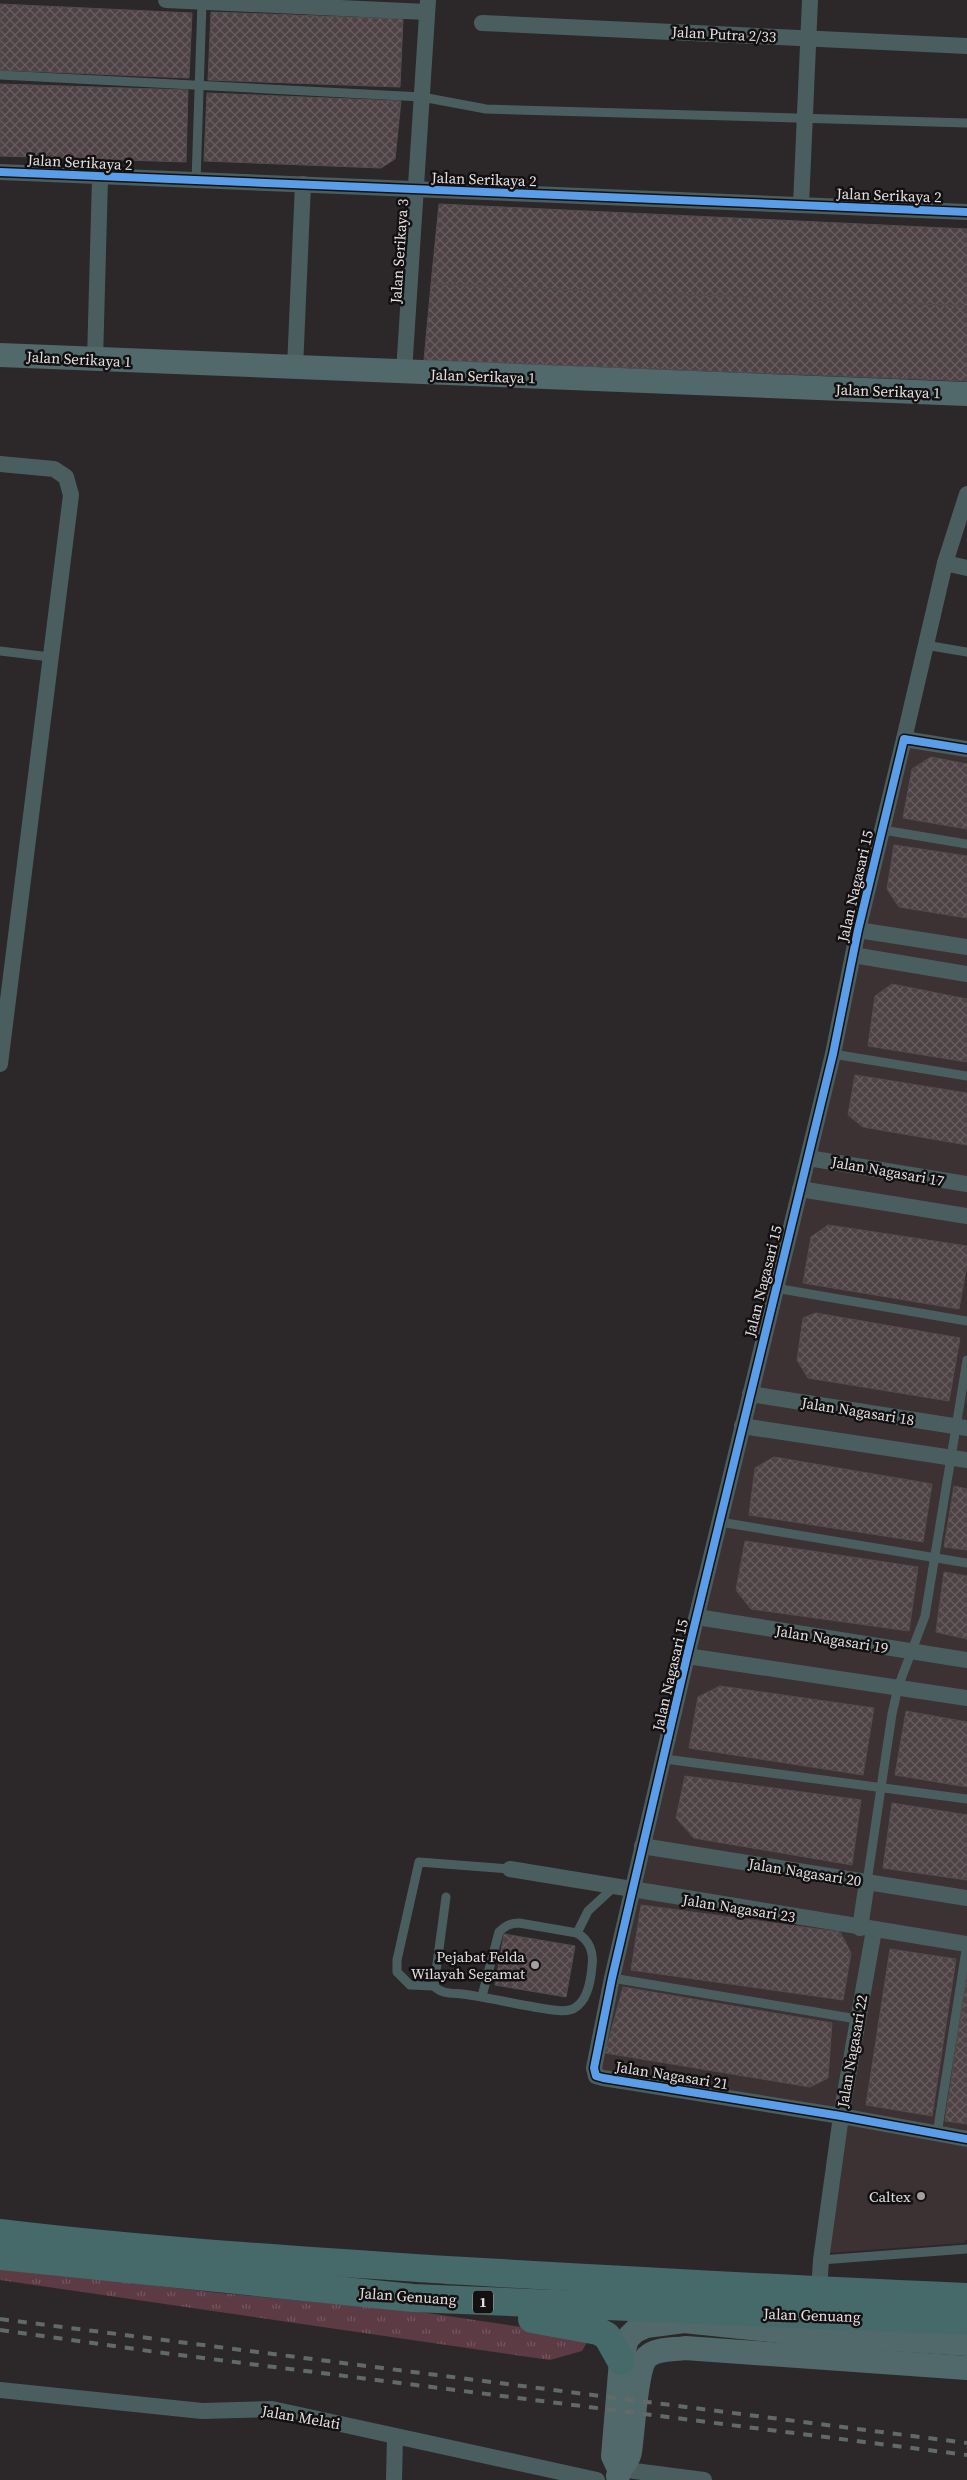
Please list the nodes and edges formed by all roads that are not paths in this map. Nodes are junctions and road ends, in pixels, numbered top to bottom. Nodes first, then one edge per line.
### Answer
1 (166, 0) edge
2 (810, 0) edge
3 (202, 2) junction
4 (278, 3) edge
5 (428, 6) edge
6 (482, 24) dead end
7 (808, 38) junction
8 (967, 46) edge
9 (0, 75) edge
10 (198, 86) junction
11 (422, 97) junction
12 (805, 118) junction
13 (967, 123) edge
14 (0, 172) edge
15 (100, 178) junction
16 (196, 181) junction
17 (303, 184) junction
18 (417, 190) junction
19 (801, 205) junction
20 (967, 212) edge
21 (0, 355) edge
22 (95, 360) junction
23 (295, 368) junction
24 (404, 372) junction
25 (967, 394) edge
26 (0, 464) edge
27 (967, 494) edge
28 (945, 563) junction
29 (967, 568) edge
30 (925, 645) junction
31 (0, 651) edge
32 (967, 652) edge
33 (50, 658) junction
34 (904, 739) junction
35 (967, 749) edge
36 (883, 830) junction
37 (967, 844) edge
38 (858, 930) junction
39 (967, 947) edge
40 (853, 955) junction
41 (6, 967) edge
42 (967, 974) edge
43 (833, 1054) junction
44 (0, 1064) edge
45 (967, 1076) edge
46 (808, 1158) junction
47 (967, 1184) edge
48 (800, 1189) junction
49 (967, 1216) edge
50 (775, 1288) junction
51 (967, 1321) edge
52 (967, 1360) edge
53 (750, 1394) junction
54 (742, 1426) junction
55 (962, 1427) edge
56 (959, 1459) edge
57 (720, 1522) junction
58 (935, 1557) junction
59 (967, 1563) edge
60 (697, 1617) junction
61 (912, 1651) junction
62 (687, 1656) junction
63 (967, 1660) edge
64 (898, 1687) junction
65 (967, 1698) edge
66 (665, 1758) junction
67 (880, 1787) junction
68 (967, 1799) edge
69 (642, 1846) junction
70 (510, 1869) joint
71 (867, 1882) junction
72 (614, 1887) junction
73 (632, 1890) junction
74 (446, 1897) dead end
75 (967, 1898) edge
76 (867, 1929) junction
77 (577, 1933) junction
78 (967, 1944) edge
79 (612, 1978) junction
80 (434, 1986) junction
81 (482, 1996) junction
82 (857, 2019) junction
83 (841, 2116) junction
84 (937, 2134) junction
85 (967, 2139) edge
86 (0, 2233) edge
87 (967, 2248) edge
88 (0, 2256) edge
89 (821, 2260) junction
90 (819, 2291) junction
91 (967, 2297) edge
92 (413, 2298) junction
93 (967, 2321) edge
94 (967, 2344) edge
95 (621, 2361) junction
96 (967, 2368) edge
97 (0, 2390) edge
98 (395, 2436) junction
99 (618, 2475) edge
100 (571, 2477) edge
101 (394, 2480) edge
102 (597, 2480) edge
103 (704, 2480) edge

1 - 3 street
2 - 7 street
3 - 4 street
3 - 10 lane
4 - 5 street
5 - 11 street, Jalan Serikaya 3
6 - 7 street, Jalan Putra 2/33
7 - 8 street, Jalan Putra 2/33
7 - 12 street
9 - 10 lane
10 - 11 lane
10 - 16 lane
11 - 12 lane
11 - 18 street, Jalan Serikaya 3
12 - 13 lane
12 - 19 street
14 - 15 street, Jalan Serikaya 2
15 - 16 street, Jalan Serikaya 2
15 - 22 street
16 - 17 street, Jalan Serikaya 2
17 - 18 street, Jalan Serikaya 2
17 - 23 street
18 - 19 street, Jalan Serikaya 2
18 - 24 street, Jalan Serikaya 3
19 - 20 street, Jalan Serikaya 2
21 - 22 street, Jalan Serikaya 1
22 - 23 street, Jalan Serikaya 1
23 - 24 street, Jalan Serikaya 1
24 - 25 street, Jalan Serikaya 1
26 - 33 street
27 - 28 street, Jalan Nagasari 15
28 - 29 street
28 - 30 street, Jalan Nagasari 15
30 - 32 lane
30 - 34 street, Jalan Nagasari 15
31 - 33 lane
33 - 41 street
34 - 35 street
34 - 36 street, Jalan Nagasari 15
36 - 37 lane
36 - 38 street, Jalan Nagasari 15
38 - 39 street
38 - 40 street, Jalan Nagasari 15
40 - 42 street
40 - 43 street, Jalan Nagasari 15
41 - 44 street
43 - 45 lane
43 - 46 street, Jalan Nagasari 15
46 - 47 street, Jalan Nagasari 17
46 - 48 street, Jalan Nagasari 15
48 - 49 street
48 - 50 street, Jalan Nagasari 15
50 - 51 lane
50 - 53 street, Jalan Nagasari 15
52 - 55 lane
53 - 54 street, Jalan Nagasari 15
53 - 55 street, Jalan Nagasari 18
54 - 56 street
54 - 57 street, Jalan Nagasari 15
55 - 56 lane
56 - 58 lane
57 - 58 lane
57 - 60 street, Jalan Nagasari 15
58 - 59 lane
58 - 61 lane
60 - 61 street, Jalan Nagasari 19
60 - 62 street, Jalan Nagasari 15
61 - 63 street, Jalan Nagasari 19
61 - 64 lane
62 - 64 street
62 - 66 street, Jalan Nagasari 15
64 - 65 street
64 - 67 lane
66 - 67 lane
66 - 69 street, Jalan Nagasari 15
67 - 68 lane
67 - 71 lane
69 - 71 street, Jalan Nagasari 20
69 - 73 street, Jalan Nagasari 15
70 - 72 street, Jalan Nagasari 23
70 - 80 lane
71 - 75 street, Jalan Nagasari 20
71 - 76 street, Jalan Nagasari 22
72 - 73 street, Jalan Nagasari 23
72 - 77 lane
73 - 76 street, Jalan Nagasari 23
73 - 79 street, Jalan Nagasari 21
74 - 80 lane
76 - 78 street, Jalan Nagasari 23
76 - 82 street, Jalan Nagasari 22
77 - 81 lane
77 - 81 lane
78 - 84 lane
79 - 82 lane
79 - 83 street, Jalan Nagasari 21
80 - 81 lane
82 - 83 street, Jalan Nagasari 22
83 - 84 street
83 - 89 street, Jalan Nagasari 22
84 - 85 street
86 - 90 highway, Jalan Genuang / 1
87 - 89 lane
88 - 92 highway, Jalan Genuang / 1
89 - 90 street, Jalan Nagasari 22
90 - 91 highway, Jalan Genuang / 1
92 - 93 highway, Jalan Genuang / 1
92 - 95 highway
94 - 95 street
95 - 99 street
96 - 99 street
97 - 98 street, Jalan Melati
98 - 100 street, Jalan Melati
98 - 101 street
99 - 103 street
100 - 102 street, Jalan Melati

